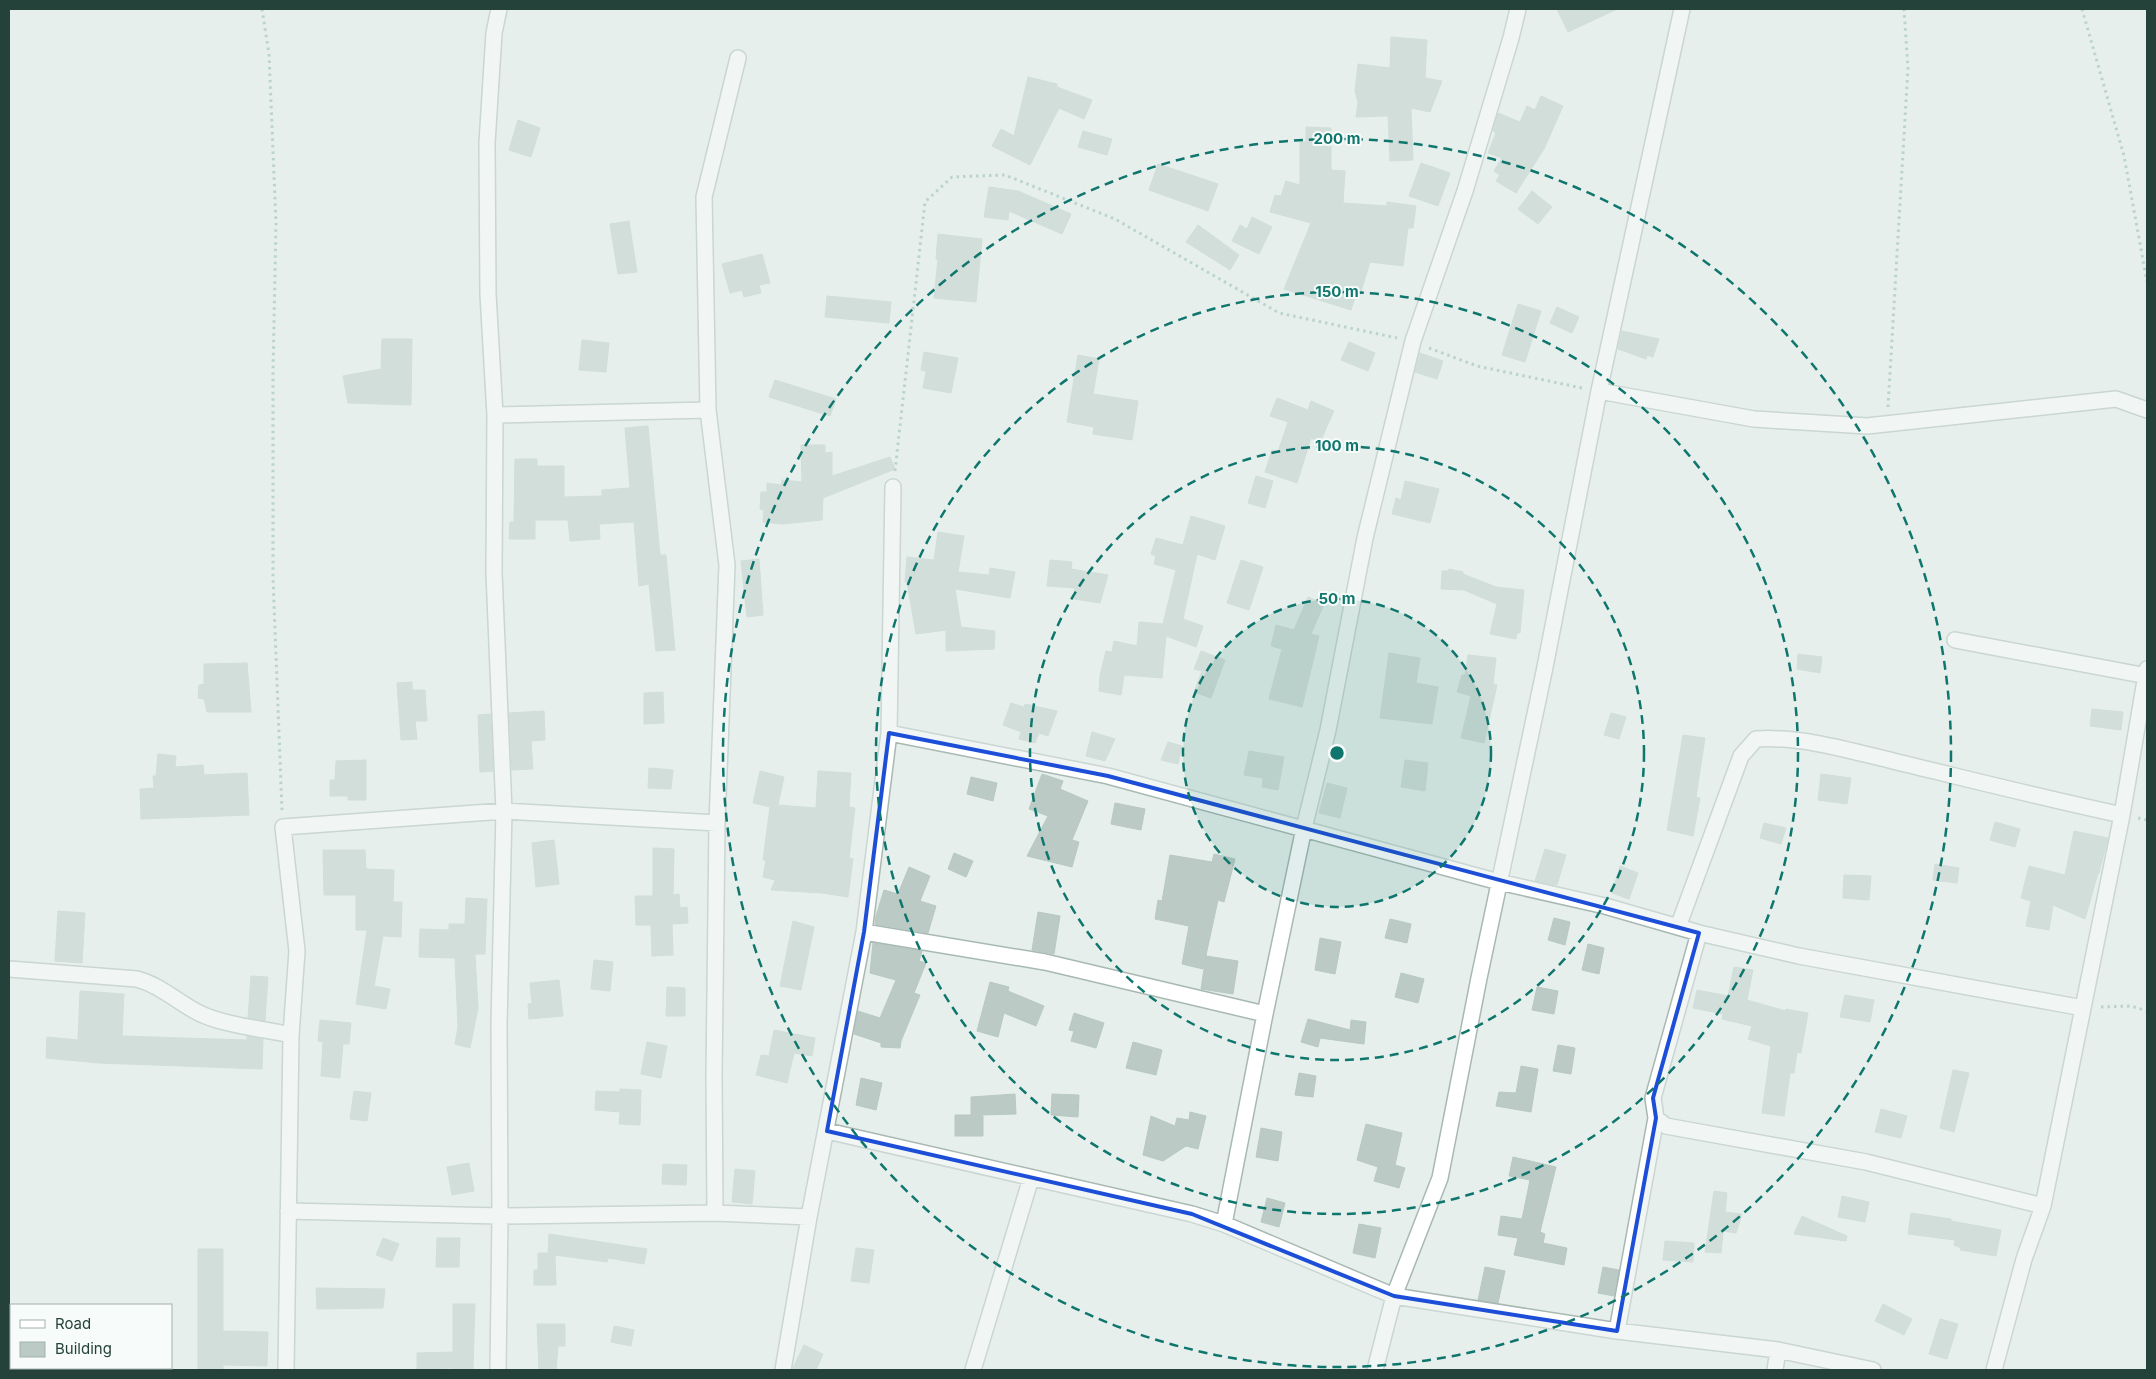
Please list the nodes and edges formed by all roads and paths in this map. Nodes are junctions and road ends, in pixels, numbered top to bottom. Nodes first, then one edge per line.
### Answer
1 (262, 9) edge
2 (499, 9) edge
3 (1518, 9) edge
4 (1682, 9) edge
5 (1904, 9) edge
6 (2082, 9) edge
7 (738, 58) dead end
8 (2147, 282) edge
9 (1413, 341) junction
10 (1599, 391) junction
11 (708, 410) junction
12 (2147, 410) edge
13 (495, 415) junction
14 (1888, 423) junction
15 (893, 486) joint
16 (1955, 640) dead end
17 (2147, 674) edge
18 (888, 733) junction
19 (504, 811) junction
20 (2122, 815) junction
21 (716, 823) junction
22 (283, 826) junction
23 (1304, 828) junction
24 (1499, 882) junction
25 (1678, 927) junction
26 (864, 932) junction
27 (1699, 933) junction
28 (9, 969) edge
29 (2083, 1008) junction
30 (2147, 1011) edge
31 (1265, 1014) junction
32 (291, 1035) junction
33 (1656, 1118) junction
34 (826, 1131) junction
35 (1031, 1178) junction
36 (2043, 1206) junction
37 (288, 1211) junction
38 (715, 1213) junction
39 (500, 1216) junction
40 (809, 1217) junction
41 (1224, 1224) junction
42 (1394, 1296) junction
43 (1617, 1331) junction
44 (1778, 1350) junction
45 (286, 1370) edge
46 (498, 1370) edge
47 (783, 1370) edge
48 (973, 1370) edge
49 (1375, 1370) edge
50 (1775, 1370) edge
51 (1873, 1370) edge
52 (1994, 1370) edge

1 - 22 path
2 - 13 street
3 - 9 street
4 - 10 street
5 - 14 path
6 - 8 path
7 - 11 street
9 - 10 path
9 - 15 path
9 - 23 street
10 - 14 street
10 - 24 street
11 - 13 street
11 - 21 street
12 - 14 street
13 - 19 street
15 - 18 street
16 - 17 street
17 - 20 street
18 - 23 street
18 - 26 street
19 - 21 street
19 - 22 street
19 - 39 street
20 - 25 street
20 - 29 street
21 - 38 street
22 - 32 street
23 - 24 street
23 - 31 street
24 - 25 street
24 - 42 street
25 - 27 street
26 - 31 street
26 - 34 street
27 - 29 street
27 - 33 street
28 - 32 street
29 - 30 path
29 - 36 street
31 - 41 street
32 - 37 street
33 - 36 street
33 - 43 street
34 - 35 street
34 - 40 street
35 - 41 street
35 - 48 street
36 - 52 street
37 - 39 street
37 - 45 street
38 - 39 street
38 - 40 street
39 - 46 street
40 - 47 street
41 - 42 street
42 - 43 street
42 - 49 street
43 - 44 street
44 - 50 street
44 - 51 street

